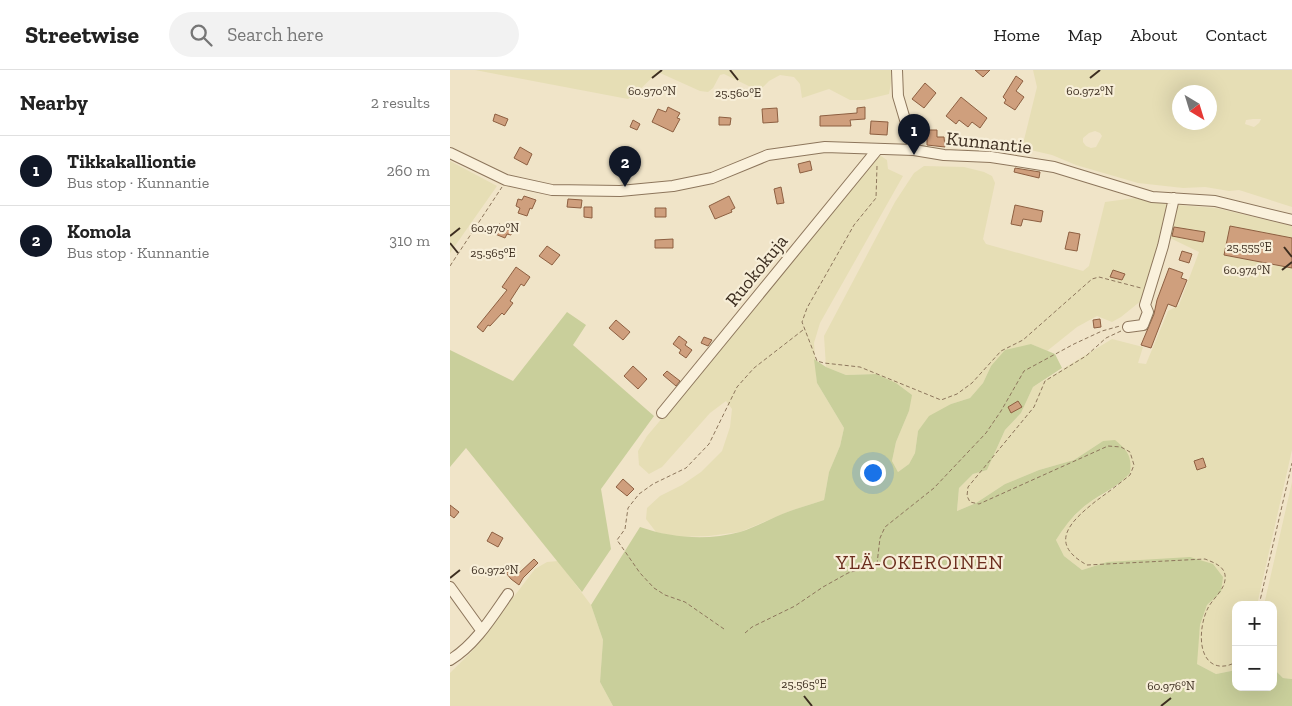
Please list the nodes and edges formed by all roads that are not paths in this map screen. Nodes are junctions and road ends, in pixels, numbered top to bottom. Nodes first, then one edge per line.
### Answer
1 (897, 70) edge
2 (877, 150) junction
3 (914, 150) junction
4 (450, 153) edge
5 (1174, 198) junction
6 (1292, 220) edge
7 (1128, 327) road end
8 (662, 413) dead end
9 (450, 587) edge
10 (508, 594) dead end
11 (482, 630) junction
12 (450, 660) edge

1 - 3 street
2 - 3 street, Kunnantie
2 - 4 street, Kunnantie
2 - 8 street, Ruokokuja
3 - 5 street, Kunnantie
5 - 6 street, Kunnantie
5 - 7 street
9 - 11 street
10 - 11 street
11 - 12 street

